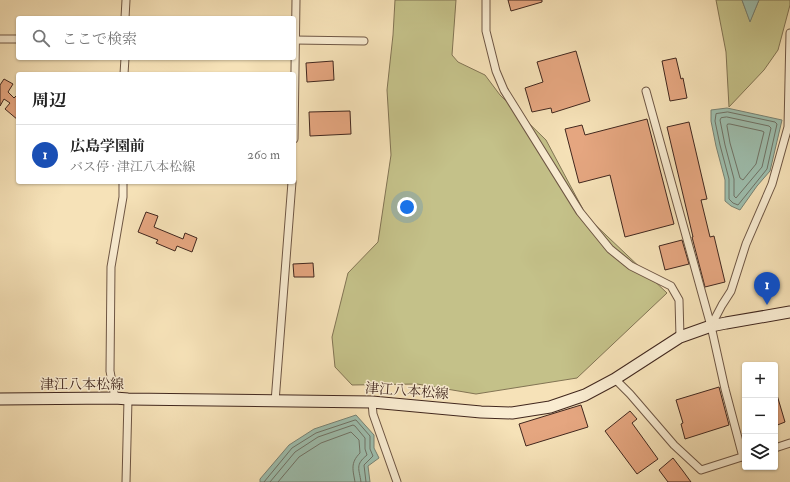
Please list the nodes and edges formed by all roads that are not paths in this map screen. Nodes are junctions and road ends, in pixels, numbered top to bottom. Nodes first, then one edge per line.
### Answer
1 (126, 0) edge
2 (296, 0) edge
3 (486, 0) edge
4 (126, 16) edge
5 (296, 16) edge
6 (790, 33) edge
7 (0, 39) edge
8 (16, 39) edge
9 (296, 40) edge
10 (364, 41) dead end
11 (125, 60) edge
12 (295, 60) edge
13 (124, 72) edge
14 (295, 72) edge
15 (646, 91) dead end
16 (123, 184) edge
17 (292, 184) edge
18 (790, 312) edge
19 (711, 326) junction
20 (680, 337) junction
21 (615, 380) junction
22 (115, 398) junction
23 (0, 399) edge
24 (128, 400) junction
25 (275, 402) junction
26 (372, 402) junction
27 (790, 443) edge
28 (778, 447) edge
29 (742, 450) edge
30 (742, 458) edge
31 (126, 482) edge
32 (397, 482) edge

1 - 4 street
2 - 5 street
3 - 20 street
6 - 19 street
7 - 8 street
9 - 10 street
11 - 13 street
12 - 14 street
15 - 19 street
16 - 22 street
17 - 25 street
18 - 19 main road, 津江八本松線
19 - 20 main road, 津江八本松線
19 - 29 street
20 - 21 main road, 津江八本松線
21 - 26 main road, 津江八本松線
21 - 30 street
22 - 23 main road, 津江八本松線
22 - 24 main road, 津江八本松線
24 - 25 main road, 津江八本松線
24 - 31 street
25 - 26 main road, 津江八本松線
26 - 32 street
27 - 28 street

